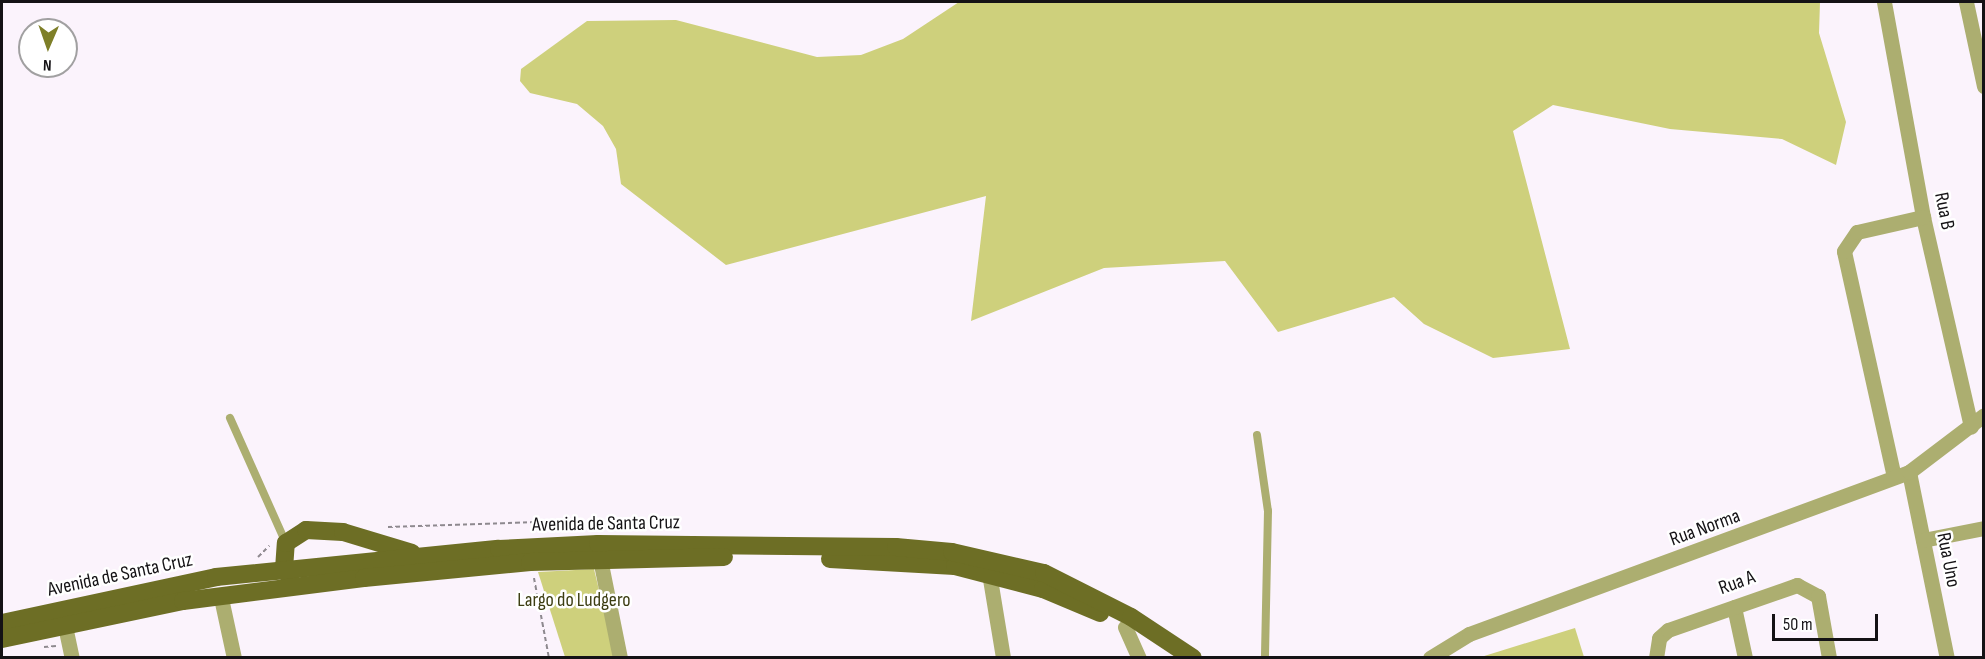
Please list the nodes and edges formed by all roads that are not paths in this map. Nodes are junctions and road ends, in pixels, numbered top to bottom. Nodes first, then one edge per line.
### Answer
1 (1884, 2) edge
2 (1966, 2) edge
3 (1983, 86) edge
4 (1923, 217) junction
5 (1983, 415) edge
6 (231, 418) dead end
7 (1971, 427) junction
8 (1257, 435) dead end
9 (1909, 472) junction
10 (1894, 477) junction
11 (1983, 528) edge
12 (1923, 540) junction
13 (286, 543) junction
14 (598, 551) junction
15 (435, 555) junction
16 (284, 569) junction
17 (989, 573) junction
18 (306, 587) junction
19 (221, 598) junction
20 (1734, 607) junction
21 (2, 623) edge
22 (65, 626) junction
23 (1125, 627) junction
24 (2, 639) edge
25 (72, 657) edge
26 (234, 657) edge
27 (620, 657) edge
28 (1003, 657) edge
29 (1139, 657) edge
30 (1170, 657) edge
31 (1193, 657) edge
32 (1264, 657) edge
33 (1430, 657) edge
34 (1656, 657) edge
35 (1745, 657) edge
36 (1829, 657) edge
37 (1947, 657) edge

1 - 4 street, Rua B
2 - 3 street
4 - 7 street, Rua B
4 - 10 street
5 - 7 street, Rua Norma
6 - 13 lane
7 - 9 street, Rua Norma
8 - 32 lane
9 - 10 street, Rua Norma
9 - 12 street, Rua Uno
10 - 33 street, Rua Norma
11 - 12 street
12 - 37 street, Rua Uno
13 - 15 main road
13 - 16 main road
14 - 15 main road, Avenida de Santa Cruz
14 - 17 main road, Avenida de Santa Cruz
14 - 18 main road, Avenida de Santa Cruz
14 - 27 street
14 - 31 main road, Avenida de Santa Cruz
15 - 16 main road, Avenida de Santa Cruz
16 - 18 main road
16 - 21 main road, Avenida de Santa Cruz
17 - 23 main road, Avenida de Santa Cruz
17 - 28 street
18 - 19 main road, Avenida de Santa Cruz
19 - 22 main road, Avenida de Santa Cruz
19 - 26 street
20 - 34 street, Rua A
20 - 35 street
20 - 36 street, Rua A
22 - 24 main road, Avenida de Santa Cruz
22 - 25 street
23 - 29 street
23 - 30 main road, Avenida de Santa Cruz

